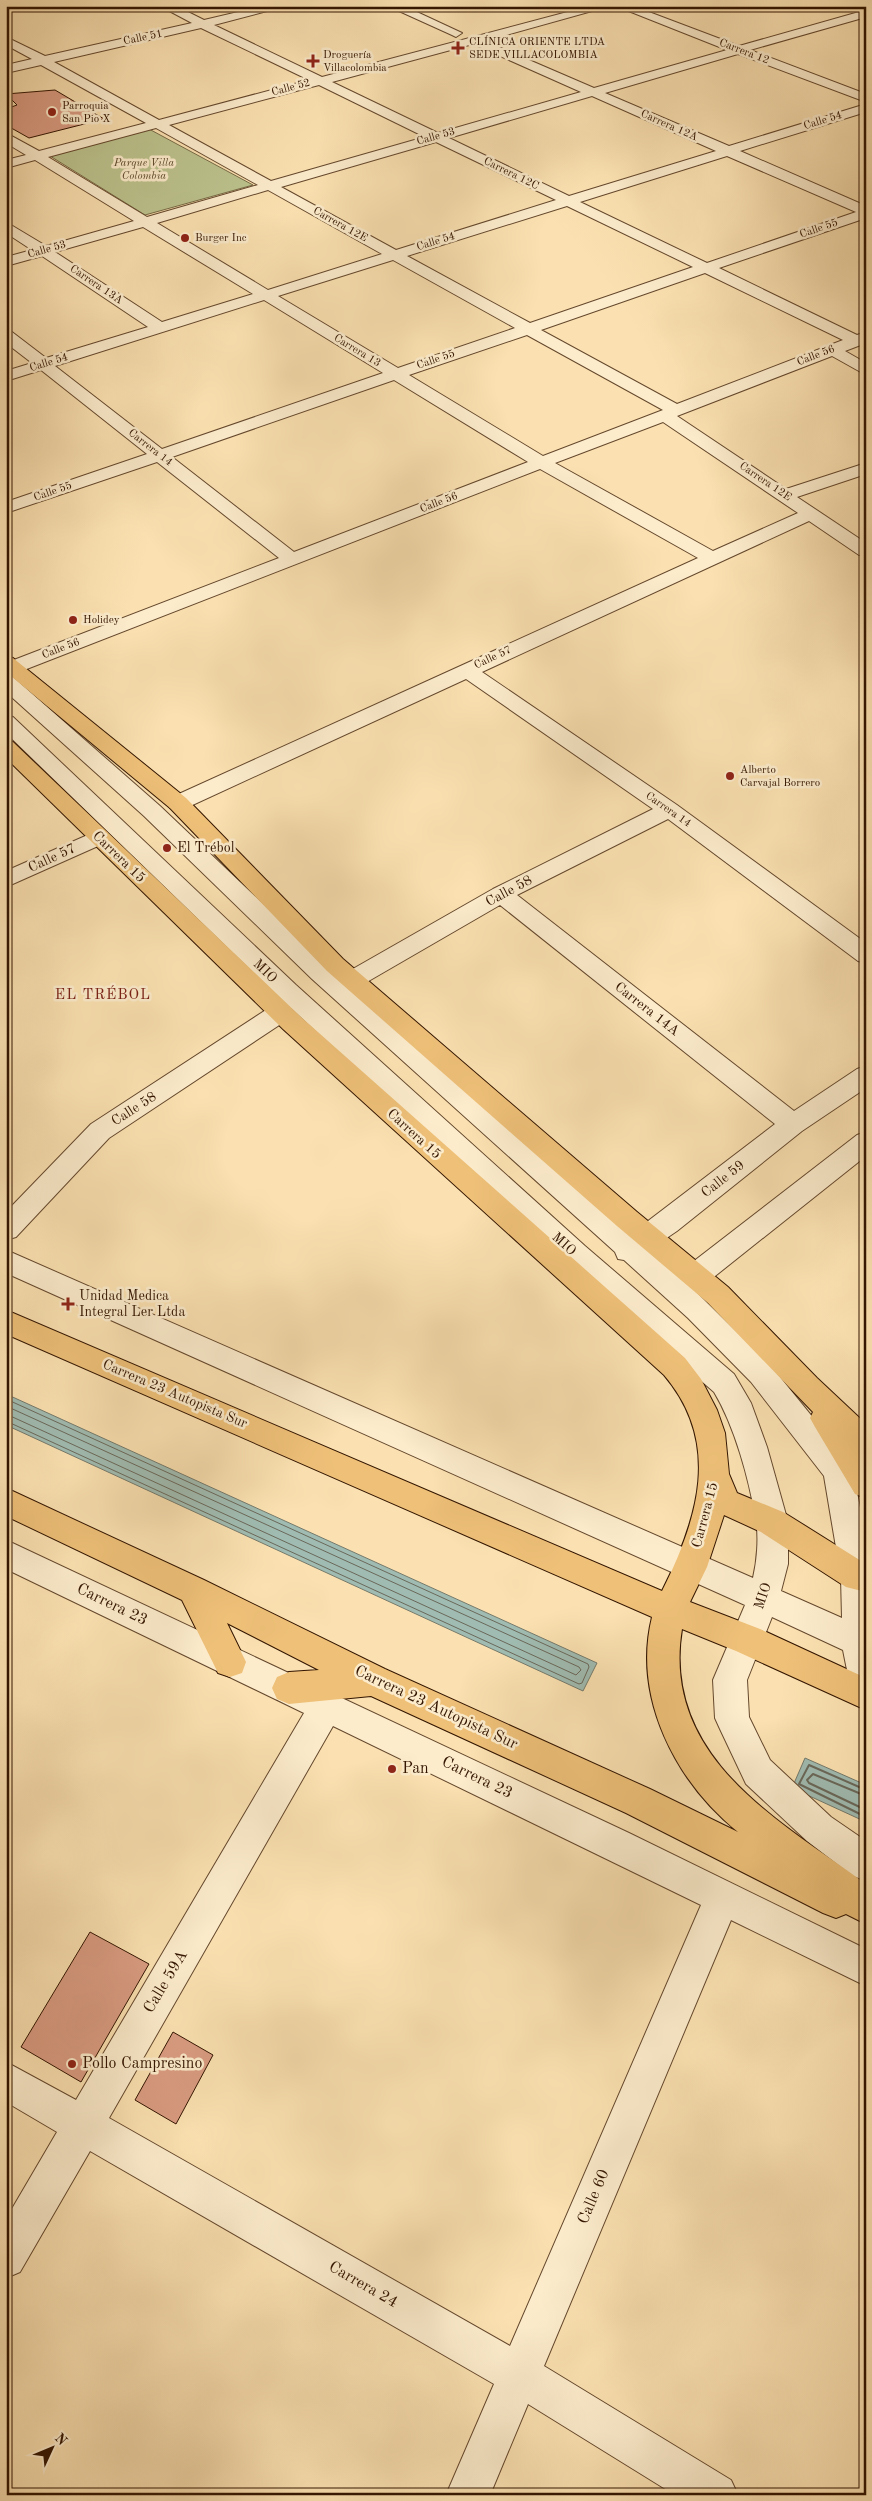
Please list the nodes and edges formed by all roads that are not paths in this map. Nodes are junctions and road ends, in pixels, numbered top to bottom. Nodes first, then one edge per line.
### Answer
1 (166, 6) edge
2 (280, 6) edge
3 (394, 6) edge
4 (560, 6) edge
5 (604, 6) edge
6 (622, 6) edge
7 (647, 6) edge
8 (866, 13) edge
9 (204, 25) junction
10 (456, 33) junction
11 (6, 40) edge
12 (473, 40) junction
13 (752, 46) junction
14 (738, 50) junction
15 (43, 60) junction
16 (6, 69) edge
17 (323, 71) junction
18 (302, 72) junction
19 (282, 77) dead end
20 (866, 88) edge
21 (592, 92) junction
22 (866, 98) edge
23 (866, 108) edge
24 (158, 110) dead end
25 (139, 114) junction
26 (121, 119) dead end
27 (156, 124) junction
28 (6, 137) edge
29 (436, 138) junction
30 (39, 141) dead end
31 (21, 146) junction
32 (6, 149) edge
33 (727, 151) junction
34 (37, 155) junction
35 (6, 164) edge
36 (269, 186) junction
37 (567, 201) junction
38 (866, 212) edge
39 (146, 222) junction
40 (6, 226) edge
41 (45, 251) junction
42 (394, 255) junction
43 (6, 262) edge
44 (706, 268) junction
45 (266, 295) junction
46 (160, 328) junction
47 (528, 329) junction
48 (6, 335) edge
49 (861, 339) edge
50 (833, 350) junction
51 (43, 364) junction
52 (866, 370) edge
53 (396, 374) junction
54 (6, 376) edge
55 (669, 412) junction
56 (160, 455) junction
57 (542, 463) junction
58 (866, 468) edge
59 (786, 496) junction
60 (6, 508) edge
61 (810, 514) junction
62 (866, 551) edge
63 (712, 558) junction
64 (293, 560) junction
65 (8, 670) edge
66 (466, 670) junction
67 (6, 721) edge
68 (6, 746) edge
69 (178, 803) junction
70 (669, 810) junction
71 (99, 837) junction
72 (6, 880) edge
73 (501, 894) junction
74 (866, 955) edge
75 (352, 980) junction
76 (281, 1012) junction
77 (866, 1075) edge
78 (793, 1124) junction
79 (866, 1142) edge
80 (6, 1230) edge
81 (639, 1243) junction
82 (6, 1261) edge
83 (695, 1276) junction
84 (589, 1279) junction
85 (6, 1321) edge
86 (807, 1388) junction
87 (866, 1444) edge
88 (716, 1478) junction
89 (866, 1485) edge
90 (6, 1501) edge
91 (772, 1522) junction
92 (6, 1554) edge
93 (691, 1566) junction
94 (862, 1578) edge
95 (193, 1590) junction
96 (764, 1597) junction
97 (670, 1609) junction
98 (748, 1640) junction
99 (862, 1642) edge
100 (230, 1662) junction
101 (373, 1680) junction
102 (866, 1680) edge
103 (289, 1688) junction
104 (866, 1694) edge
105 (326, 1706) junction
106 (866, 1863) edge
107 (722, 1899) junction
108 (866, 1906) edge
109 (866, 1915) edge
110 (866, 1968) edge
111 (6, 2080) edge
112 (82, 2124) junction
113 (6, 2258) edge
114 (518, 2374) junction
115 (468, 2495) edge
116 (716, 2495) edge

1 - 9 street, Carrera 12C
2 - 9 street, Calle 51
3 - 10 street
4 - 10 street, Calle 52
5 - 12 street, Calle 52
6 - 14 street, Carrera 12
7 - 13 street, Carrera 12
8 - 13 street, Calle 53
9 - 15 street, Calle 51
9 - 18 street, Carrera 12C
10 - 17 street, Calle 52
11 - 15 street, Carrera 12E
12 - 17 street, Calle 52
12 - 21 street, Carrera 12A
13 - 14 street, Calle 53
13 - 20 street, Carrera 12
14 - 21 street, Calle 53
14 - 22 street, Carrera 12
15 - 16 street, Calle 51
15 - 25 street, Carrera 12E
17 - 18 street, Carrera 12C
17 - 27 street, Calle 52
17 - 29 street, Carrera 12C
18 - 19 street, Calle 52
21 - 29 street, Calle 53
21 - 33 street, Carrera 12A
23 - 33 street, Calle 54
24 - 25 street
25 - 26 street
25 - 27 street, Carrera 12E
27 - 34 street, Calle 52
27 - 36 street, Carrera 12E
28 - 31 street, Carrera 13
29 - 36 street, Calle 53
29 - 37 street, Carrera 12C
30 - 31 street
31 - 32 street
31 - 34 street, Carrera 13
33 - 37 street, Calle 54
33 - 38 street, Carrera 12A
34 - 35 street, Calle 52
34 - 39 street, Carrera 13
36 - 39 street, Calle 53
36 - 42 street, Carrera 12E
37 - 42 street, Calle 54
37 - 44 street, Carrera 12C
38 - 44 street, Calle 55
39 - 41 street, Calle 53
39 - 45 street, Carrera 13
40 - 41 street, Carrera 13A
41 - 43 street, Calle 53
41 - 46 street, Carrera 13A
42 - 45 street, Calle 54
42 - 47 street, Carrera 12E
44 - 47 street, Calle 55
44 - 49 street, Carrera 12C
45 - 46 street, Calle 54
45 - 53 street, Carrera 13
46 - 51 street, Calle 54
47 - 53 street, Calle 55
47 - 55 street, Carrera 12E
48 - 51 street, Carrera 14
49 - 50 street, Calle 56
50 - 52 street
50 - 55 street, Calle 56
51 - 54 street, Calle 54
51 - 56 street, Carrera 14
53 - 56 street, Calle 55
53 - 57 street, Carrera 13
55 - 57 street, Calle 56
55 - 59 street, Carrera 12E
56 - 60 street, Calle 55
56 - 64 street, Carrera 14
57 - 63 street, Carrera 13
57 - 64 street, Calle 56
58 - 59 street
59 - 61 street, Carrera 12E
61 - 62 street, Carrera 12E
61 - 63 street, Calle 57
63 - 66 street, Calle 57
64 - 65 street, Calle 56
65 - 69 main road
65 - 81 street
66 - 69 street, Calle 57
66 - 70 street, Carrera 14
67 - 84 street, MIO
68 - 71 main road, Carrera 15
69 - 75 main road
70 - 73 street, Calle 58
70 - 74 street, Carrera 14
71 - 72 street, Calle 57
71 - 76 main road, Carrera 15
73 - 75 street, Calle 58
73 - 78 street, Carrera 14A
75 - 81 main road
76 - 80 street, Calle 58
76 - 84 main road, Carrera 15
77 - 78 street, Calle 59
78 - 81 street, Calle 59
79 - 83 street
81 - 83 main road
81 - 84 street, Calle 59
81 - 94 street
82 - 93 street
83 - 86 main road
84 - 88 main road, Carrera 15
84 - 91 street, MIO
85 - 97 main road, Carrera 23 Autopista Sur
86 - 87 main road
86 - 89 main road
88 - 91 main road
88 - 93 main road, Carrera 15
90 - 95 main road, Carrera 23 Autopista Sur
91 - 94 main road
91 - 96 street, MIO
92 - 100 street, Carrera 23
93 - 96 street
93 - 97 main road, Carrera 15
94 - 99 street
95 - 100 main road
95 - 101 main road, Carrera 23 Autopista Sur
96 - 98 street, MIO
96 - 99 street
97 - 98 main road, Carrera 23 Autopista Sur
97 - 108 main road, Carrera 15
98 - 104 main road, Carrera 23 Autopista Sur
98 - 106 street, MIO
99 - 102 street
100 - 103 street, Carrera 23
101 - 103 main road
101 - 109 main road, Carrera 23 Autopista Sur
103 - 105 street, Carrera 23
105 - 107 street, Carrera 23
105 - 112 street, Calle 59A
107 - 110 street, Carrera 23
107 - 114 street, Calle 60
111 - 112 street, Carrera 24
112 - 113 street, Calle 59A
112 - 114 street, Carrera 24
114 - 115 street, Calle 60
114 - 116 street, Carrera 24

